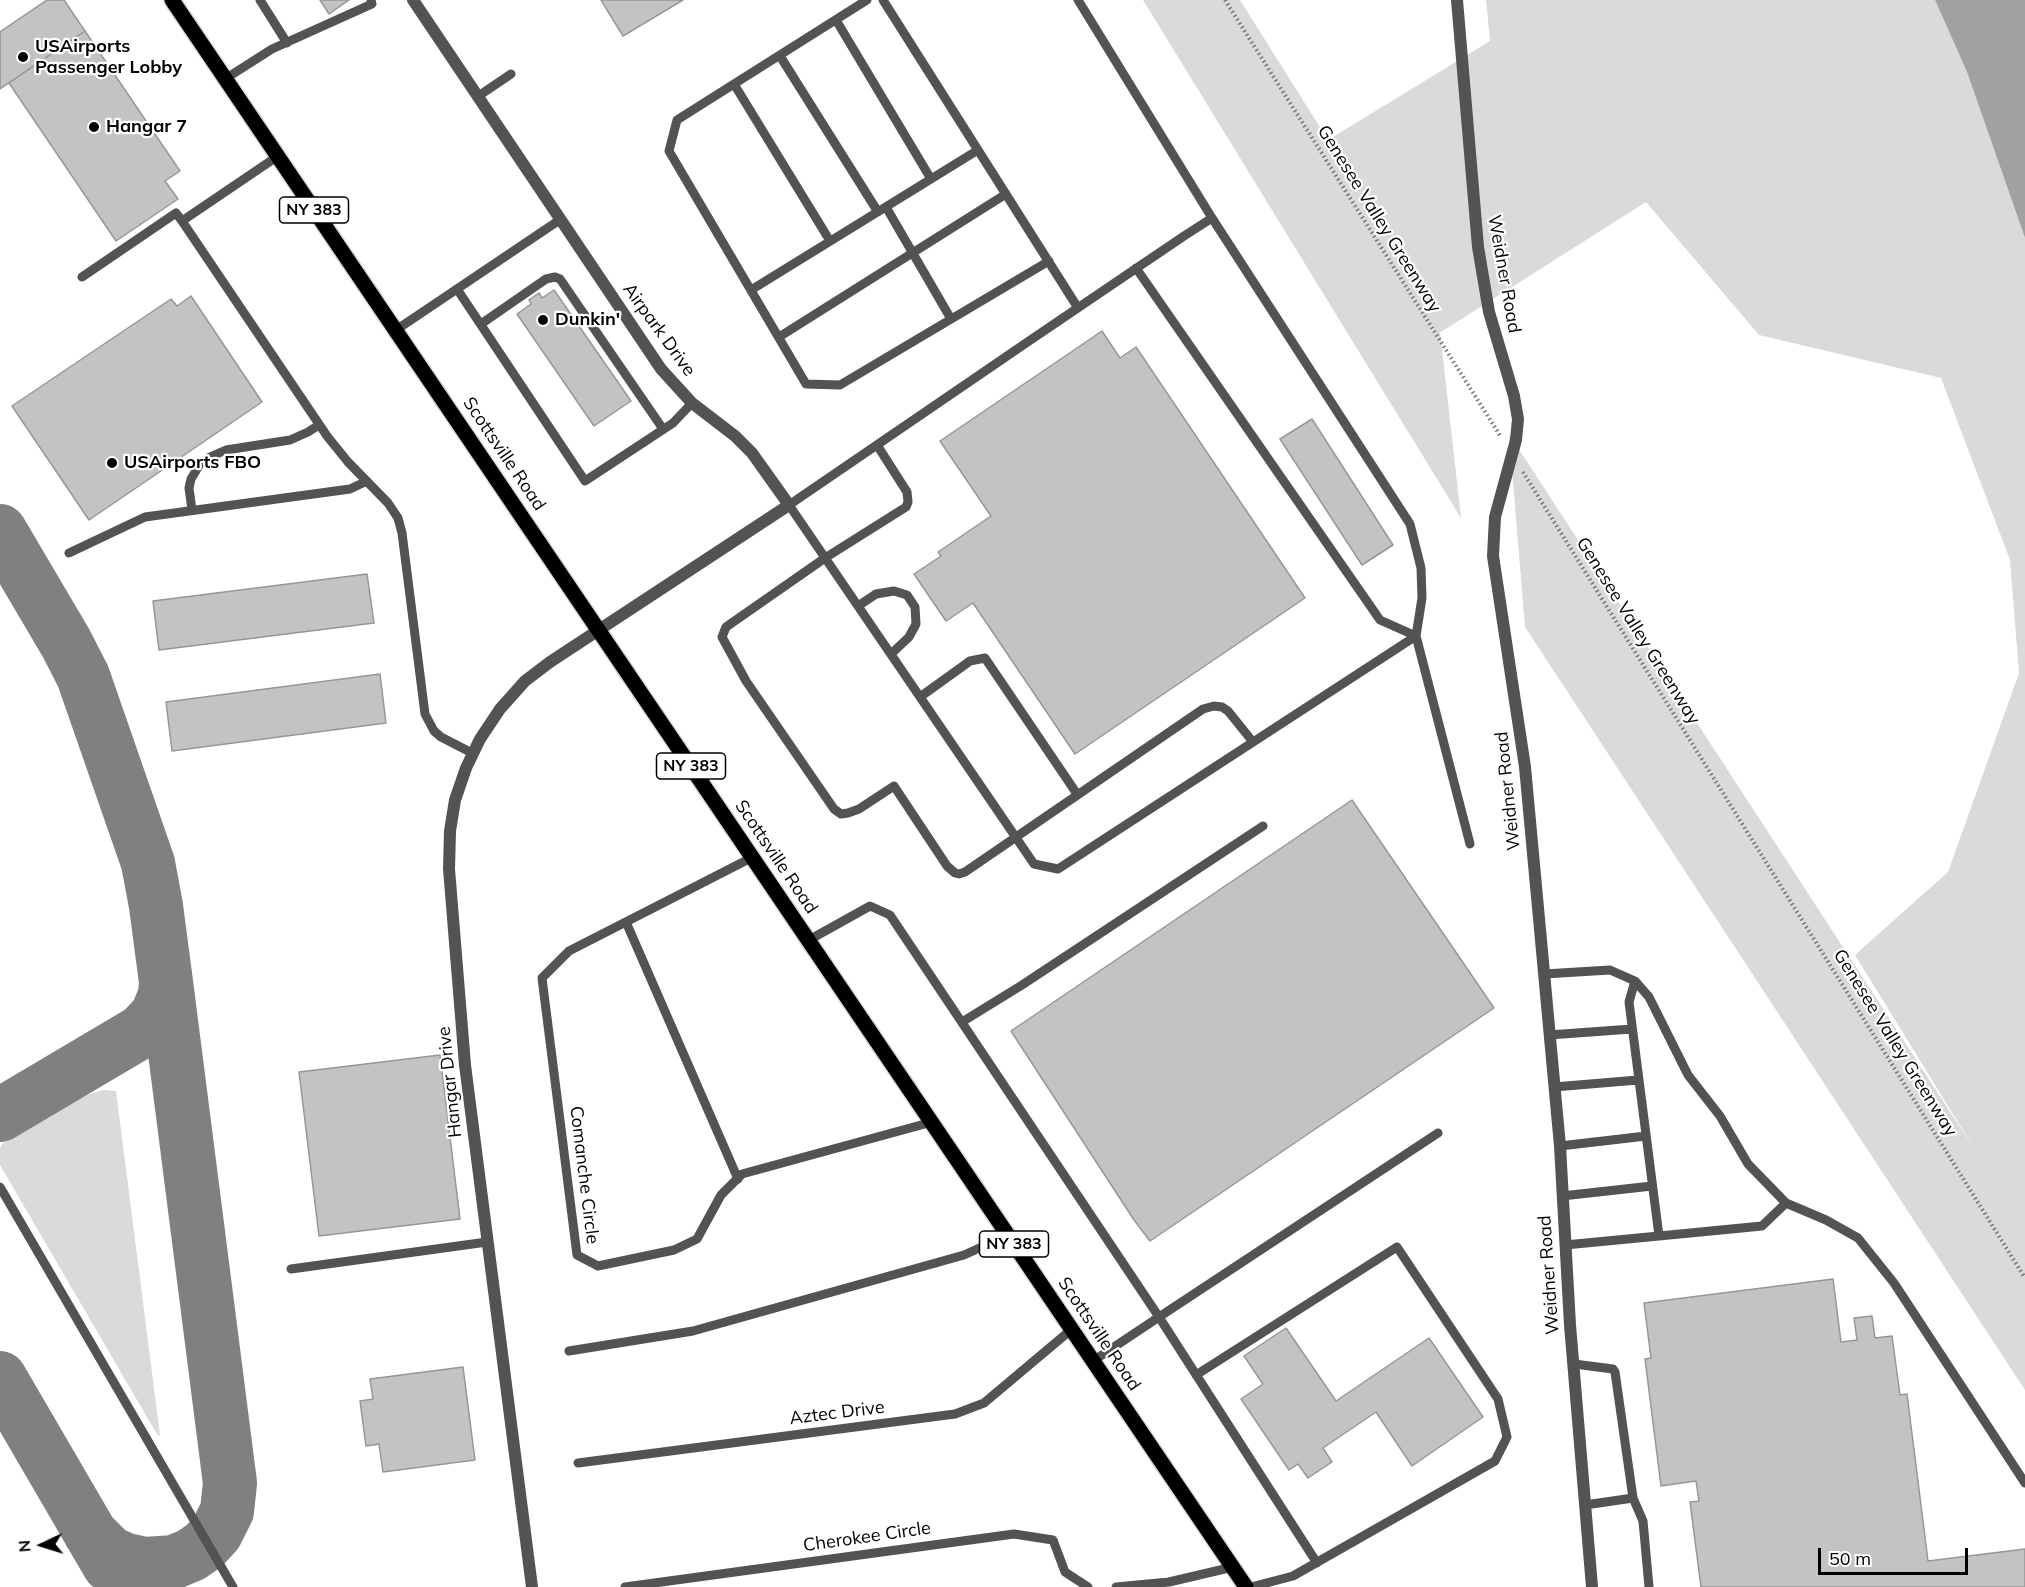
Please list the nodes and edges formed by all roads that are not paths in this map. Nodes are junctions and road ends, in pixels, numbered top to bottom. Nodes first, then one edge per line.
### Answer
1 (172, 0) edge
2 (260, 0) edge
3 (371, 0) edge
4 (413, 0) edge
5 (867, 0) edge
6 (883, 0) edge
7 (1078, 0) edge
8 (1457, 0) edge
9 (836, 20) junction
10 (287, 43) junction
11 (780, 56) junction
12 (511, 74) dead end
13 (225, 79) junction
14 (734, 84) junction
15 (477, 97) junction
16 (978, 150) junction
17 (278, 156) junction
18 (931, 179) junction
19 (1006, 194) junction
20 (882, 209) junction
21 (1212, 218) junction
22 (561, 219) junction
23 (182, 221) junction
24 (830, 241) junction
25 (913, 253) junction
26 (1049, 261) junction
27 (1136, 268) junction
28 (82, 277) dead end
29 (457, 289) junction
30 (751, 290) junction
31 (1078, 308) junction
32 (951, 319) junction
33 (481, 324) junction
34 (396, 330) junction
35 (779, 337) junction
36 (692, 403) junction
37 (319, 424) junction
38 (663, 429) junction
39 (877, 445) junction
40 (367, 481) junction
41 (789, 506) junction
42 (192, 510) junction
43 (69, 553) dead end
44 (825, 558) junction
45 (858, 606) junction
46 (600, 630) junction
47 (1416, 636) junction
48 (891, 654) junction
49 (920, 697) junction
50 (1253, 742) junction
51 (472, 753) junction
52 (1077, 794) junction
53 (1263, 826) dead end
54 (1016, 837) junction
55 (1470, 844) dead end
56 (753, 857) junction
57 (626, 922) junction
58 (809, 940) junction
59 (1544, 974) junction
60 (1635, 981) junction
61 (962, 1022) junction
62 (1632, 1029) junction
63 (1549, 1035) junction
64 (1638, 1080) junction
65 (1554, 1087) junction
66 (932, 1122) junction
67 (1438, 1133) dead end
68 (1646, 1136) junction
69 (1560, 1146) junction
70 (738, 1179) junction
71 (1652, 1185) junction
72 (0, 1187) edge
73 (1562, 1196) junction
74 (1786, 1203) junction
75 (1008, 1235) junction
76 (1659, 1236) junction
77 (487, 1242) junction
78 (1565, 1245) junction
79 (291, 1269) dead end
80 (1159, 1317) junction
81 (1071, 1329) junction
82 (569, 1351) dead end
83 (1093, 1361) junction
84 (1574, 1364) junction
85 (1196, 1375) junction
86 (578, 1463) dead end
87 (2025, 1483) edge
88 (1633, 1498) junction
89 (1585, 1505) junction
90 (1317, 1563) junction
91 (1233, 1567) junction
92 (233, 1587) edge
93 (531, 1587) edge
94 (625, 1587) edge
95 (1088, 1587) edge
96 (1116, 1587) edge
97 (1246, 1587) edge
98 (1251, 1587) edge
99 (1592, 1587) edge
100 (1649, 1587) edge

1 - 13 main road, Scottsville Road / NY 383
2 - 10 lane
3 - 10 lane
4 - 15 street, Airpark Drive
5 - 9 lane
6 - 16 lane
7 - 21 lane
8 - 59 street, Weidner Road
9 - 11 lane
9 - 18 lane
10 - 13 lane
11 - 14 lane
11 - 20 lane
12 - 15 lane
13 - 17 main road, Scottsville Road / NY 383
14 - 24 lane
14 - 30 lane
15 - 22 street, Airpark Drive
16 - 18 lane
16 - 19 lane
17 - 23 lane
17 - 34 main road, Scottsville Road / NY 383
18 - 20 lane
19 - 25 lane
19 - 26 lane
20 - 24 lane
20 - 25 lane
21 - 27 lane
21 - 47 lane
22 - 29 lane
22 - 36 street, Airpark Drive
23 - 28 lane
23 - 37 lane
24 - 30 lane
25 - 32 lane
25 - 35 lane
26 - 31 lane
26 - 32 lane
27 - 31 lane
27 - 47 lane
29 - 33 lane
29 - 34 lane
30 - 35 lane
31 - 39 lane
32 - 35 lane
33 - 38 lane
33 - 38 lane
34 - 46 main road, Scottsville Road / NY 383
36 - 38 lane
36 - 41 street, Airpark Drive
37 - 40 lane
37 - 42 lane
39 - 41 lane
39 - 44 lane
40 - 42 lane
40 - 51 lane
41 - 44 lane
41 - 46 street
42 - 43 lane
44 - 45 lane
44 - 54 lane
45 - 48 lane
45 - 48 lane
46 - 51 street, Hangar Drive
46 - 56 main road, Scottsville Road / NY 383
47 - 50 lane
47 - 55 lane
48 - 49 lane
49 - 52 lane
49 - 54 lane
50 - 52 lane
50 - 54 lane
51 - 77 street, Hangar Drive
52 - 54 lane
53 - 61 lane
56 - 57 lane, Comanche Circle
56 - 58 main road, Scottsville Road / NY 383
57 - 70 lane
57 - 70 lane, Comanche Circle
58 - 61 lane
58 - 66 main road, Scottsville Road / NY 383
59 - 60 lane
59 - 63 street, Weidner Road
60 - 62 lane
60 - 74 lane
61 - 80 lane
62 - 63 lane
62 - 64 lane
63 - 65 street, Weidner Road
64 - 65 lane
64 - 68 lane
65 - 69 street, Weidner Road
66 - 70 lane, Comanche Circle
66 - 75 main road, Scottsville Road / NY 383
67 - 80 lane
68 - 69 lane
68 - 71 lane
69 - 73 street, Weidner Road
71 - 73 lane
71 - 76 lane
72 - 92 lane
73 - 78 street, Weidner Road
74 - 76 lane
74 - 87 lane
75 - 81 main road, Scottsville Road / NY 383
75 - 82 lane
76 - 78 lane
77 - 79 lane
77 - 93 street, Hangar Drive
78 - 84 street, Weidner Road
80 - 83 lane
80 - 85 lane
81 - 83 main road, Scottsville Road / NY 383
81 - 86 lane, Aztec Drive
83 - 91 main road, Scottsville Road / NY 383
84 - 88 lane
84 - 89 street, Weidner Road
85 - 90 lane
85 - 90 lane
88 - 89 lane
88 - 100 lane
89 - 99 street, Weidner Road
90 - 98 lane
91 - 96 lane
91 - 97 main road, Scottsville Road / NY 383
94 - 95 lane, Cherokee Circle

